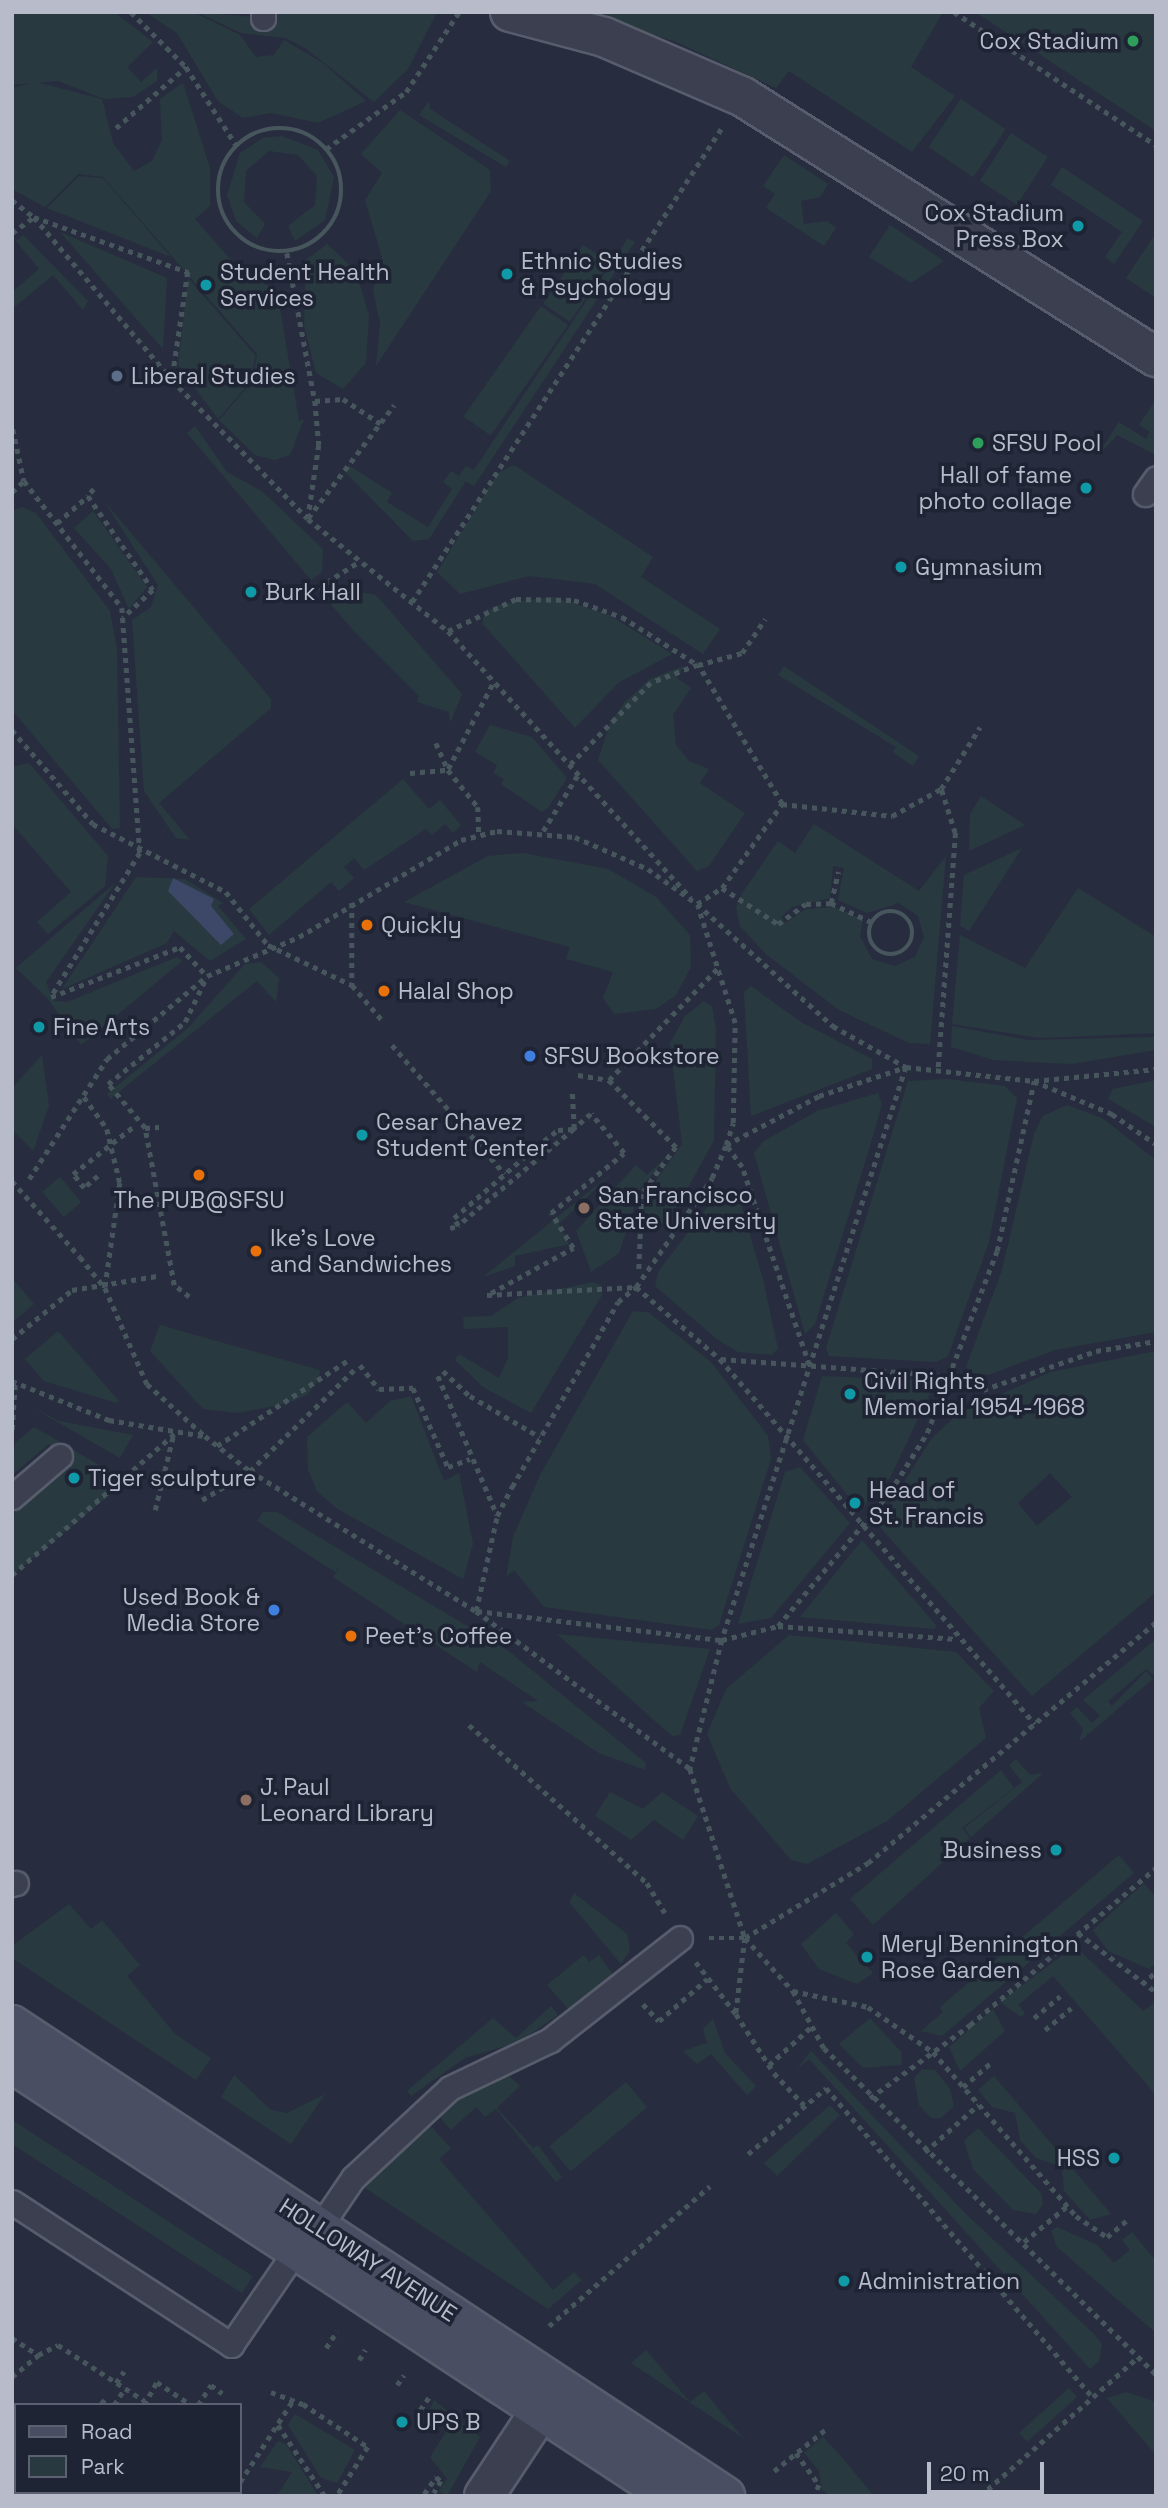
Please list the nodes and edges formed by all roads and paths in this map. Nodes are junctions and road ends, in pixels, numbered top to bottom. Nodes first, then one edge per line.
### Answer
1 (131, 12) edge
2 (459, 12) edge
3 (510, 12) edge
4 (954, 12) edge
5 (186, 66) junction
6 (743, 97) junction
7 (116, 128) dead end
8 (236, 145) junction
9 (1156, 145) edge
10 (326, 149) junction
11 (12, 200) edge
12 (34, 217) junction
13 (12, 233) edge
14 (287, 253) junction
15 (1156, 358) edge
16 (172, 380) junction
17 (315, 401) junction
18 (394, 405) dead end
19 (381, 424) junction
20 (13, 429) edge
21 (24, 481) junction
22 (94, 489) dead end
23 (12, 492) edge
24 (88, 496) junction
25 (308, 519) junction
26 (57, 523) junction
27 (360, 561) junction
28 (318, 587) dead end
29 (412, 602) junction
30 (122, 618) junction
31 (765, 619) dead end
32 (448, 631) junction
33 (698, 665) junction
34 (494, 681) junction
35 (980, 727) dead end
36 (12, 730) edge
37 (436, 743) dead end
38 (571, 764) junction
39 (447, 770) junction
40 (579, 773) junction
41 (410, 774) dead end
42 (941, 789) junction
43 (782, 804) junction
44 (543, 831) junction
45 (479, 836) junction
46 (140, 853) junction
47 (838, 872) dead end
48 (722, 888) junction
49 (352, 903) junction
50 (831, 903) junction
51 (697, 904) junction
52 (871, 922) junction
53 (268, 945) junction
54 (719, 966) junction
55 (206, 977) junction
56 (352, 985) junction
57 (382, 1020) dead end
58 (392, 1045) dead end
59 (906, 1067) junction
60 (937, 1067) junction
61 (1156, 1069) edge
62 (578, 1075) dead end
63 (609, 1080) junction
64 (1034, 1081) junction
65 (572, 1090) dead end
66 (84, 1097) junction
67 (133, 1127) dead end
68 (159, 1127) dead end
69 (145, 1128) junction
70 (574, 1129) junction
71 (110, 1142) junction
72 (1156, 1144) edge
73 (726, 1146) junction
74 (505, 1174) junction
75 (98, 1176) dead end
76 (29, 1179) dead end
77 (12, 1181) edge
78 (458, 1226) junction
79 (450, 1228) dead end
80 (639, 1274) junction
81 (157, 1276) dead end
82 (636, 1287) junction
83 (105, 1288) junction
84 (189, 1297) dead end
85 (12, 1339) edge
86 (1156, 1340) edge
87 (720, 1359) junction
88 (347, 1361) dead end
89 (360, 1365) dead end
90 (809, 1365) junction
91 (354, 1370) dead end
92 (443, 1371) dead end
93 (438, 1376) dead end
94 (950, 1380) junction
95 (14, 1382) edge
96 (12, 1430) edge
97 (174, 1434) junction
98 (205, 1437) junction
99 (540, 1437) junction
100 (787, 1441) junction
101 (216, 1446) junction
102 (60, 1456) dead end
103 (470, 1459) junction
104 (250, 1471) junction
105 (12, 1497) edge
106 (202, 1500) dead end
107 (155, 1510) dead end
108 (497, 1516) junction
109 (862, 1525) junction
110 (12, 1575) edge
111 (476, 1611) junction
112 (1156, 1622) edge
113 (778, 1626) junction
114 (959, 1639) junction
115 (722, 1640) junction
116 (1035, 1724) junction
117 (469, 1726) dead end
118 (690, 1769) junction
119 (1155, 1868) edge
120 (1078, 1933) junction
121 (745, 1937) junction
122 (680, 1938) junction
123 (1156, 1972) edge
124 (707, 1979) junction
125 (620, 1981) junction
126 (1142, 1984) junction
127 (793, 1991) junction
128 (1156, 1992) edge
129 (1060, 1996) dead end
130 (736, 2014) junction
131 (1034, 2018) dead end
132 (12, 2025) edge
133 (811, 2026) junction
134 (1045, 2030) joint
135 (933, 2053) junction
136 (12, 2063) edge
137 (991, 2063) dead end
138 (769, 2065) junction
139 (963, 2087) junction
140 (870, 2098) junction
141 (804, 2105) junction
142 (978, 2105) junction
143 (925, 2152) junction
144 (748, 2154) dead end
145 (710, 2186) dead end
146 (12, 2202) edge
147 (1067, 2206) junction
148 (1125, 2221) dead end
149 (308, 2239) junction
150 (1024, 2242) junction
151 (549, 2326) dead end
152 (337, 2330) dead end
153 (12, 2338) edge
154 (326, 2348) dead end
155 (365, 2350) dead end
156 (38, 2355) junction
157 (1139, 2357) junction
158 (359, 2360) dead end
159 (124, 2371) dead end
160 (1156, 2374) edge
161 (404, 2375) dead end
162 (12, 2377) edge
163 (116, 2382) junction
164 (397, 2385) dead end
165 (125, 2388) junction
166 (271, 2392) dead end
167 (222, 2393) dead end
168 (431, 2393) dead end
169 (1093, 2397) junction
170 (101, 2400) dead end
171 (293, 2400) junction
172 (105, 2403) edge
173 (115, 2403) edge
174 (144, 2403) edge
175 (188, 2403) edge
176 (199, 2403) edge
177 (420, 2410) dead end
178 (541, 2410) junction
179 (278, 2425) junction
180 (826, 2429) dead end
181 (796, 2453) junction
182 (774, 2471) dead end
183 (242, 2479) edge
184 (425, 2494) dead end
185 (434, 2495) edge
186 (325, 2496) edge
187 (337, 2496) edge
188 (484, 2496) edge
189 (671, 2496) edge
190 (725, 2496) edge
191 (815, 2496) edge
192 (980, 2496) edge

1 - 5 path
2 - 10 path
3 - 6 street
4 - 9 path
5 - 7 path
5 - 8 path
6 - 15 street
6 - 29 path
8 - 10 path
8 - 14 path
10 - 14 path
11 - 12 path
12 - 13 path
12 - 16 path
12 - 16 path
14 - 17 path
16 - 25 path
17 - 19 path
17 - 25 path
18 - 19 path
19 - 25 path
20 - 21 path
21 - 23 path
21 - 26 path
22 - 24 path
24 - 26 path
24 - 30 path
25 - 27 path
26 - 30 path
27 - 28 path
27 - 29 path
29 - 32 path
30 - 46 path
31 - 33 path
32 - 33 path
32 - 34 path
33 - 38 path
33 - 43 path
34 - 38 path
34 - 39 path
35 - 42 path
36 - 46 path
37 - 39 path
38 - 40 path
39 - 41 path
39 - 45 path
40 - 44 path
40 - 51 path
42 - 43 path
42 - 60 path
43 - 48 path
44 - 45 path
44 - 51 path
45 - 49 path
46 - 53 path
46 - 55 path
47 - 50 path
48 - 50 path
48 - 51 path
49 - 53 path
49 - 56 path
50 - 52 path
51 - 54 path
51 - 59 path
52 - 52 path
53 - 55 path
53 - 56 path
54 - 63 path
54 - 73 path
55 - 66 path
55 - 69 path
56 - 57 path
58 - 74 path
59 - 60 path
59 - 73 path
59 - 90 path
60 - 64 path
61 - 64 path
62 - 63 path
63 - 80 path
64 - 72 path
64 - 94 path
65 - 70 path
66 - 71 path
66 - 76 path
67 - 71 path
68 - 69 path
69 - 84 path
70 - 74 path
70 - 78 path
70 - 82 path
71 - 75 path
71 - 83 path
73 - 80 path
73 - 90 path
74 - 78 path
77 - 83 path, bridge
78 - 79 path
80 - 82 path
81 - 83 path
82 - 87 path
82 - 99 path
83 - 85 path
83 - 98 path
86 - 94 path
87 - 90 path
87 - 100 path
88 - 101 path
89 - 103 path
90 - 94 path
90 - 100 path
91 - 104 path
92 - 99 path
93 - 103 path
94 - 109 path
95 - 96 path
95 - 97 path
97 - 98 path
97 - 107 path
97 - 110 path
98 - 101 path
99 - 108 path
100 - 109 path
100 - 115 path
101 - 104 path
102 - 105 lane
103 - 108 path
104 - 106 path
104 - 111 path
108 - 111 path
109 - 113 path
109 - 114 path
111 - 115 path
111 - 118 path
112 - 116 path
113 - 114 path
113 - 115 path
114 - 116 path
115 - 118 path
116 - 121 path
117 - 122 path
118 - 121 path
119 - 120 path
120 - 126 path
120 - 135 path
121 - 127 path
121 - 130 path
122 - 124 path
122 - 125 lane
123 - 126 path
124 - 125 path
124 - 130 path
125 - 149 lane
126 - 128 path
127 - 133 path
127 - 135 path
129 - 131 path
130 - 138 path
132 - 149 street, HOLLOWAY AVENUE
133 - 138 path
133 - 140 path
134 - 134 path
135 - 139 path
135 - 140 path
136 - 149 street, HOLLOWAY AVENUE
137 - 139 path
138 - 141 path
139 - 142 path
140 - 143 path
141 - 144 path
141 - 169 path
142 - 143 path
142 - 147 path
143 - 150 path
145 - 151 path
146 - 149 lane
147 - 148 path
147 - 150 path
149 - 178 street, HOLLOWAY AVENUE
149 - 190 street, HOLLOWAY AVENUE
150 - 157 path
152 - 154 path
153 - 156 path
155 - 158 path
156 - 162 path
156 - 163 path
157 - 160 path
157 - 169 path
159 - 163 path
161 - 164 path
163 - 165 path
165 - 173 path
165 - 174 path
166 - 171 path
167 - 176 path
168 - 177 path
169 - 192 path
170 - 172 path
171 - 179 path
171 - 187 path
174 - 175 path
178 - 188 street
178 - 189 street, HOLLOWAY AVENUE
179 - 183 path
179 - 186 path
180 - 181 path
181 - 182 path
181 - 191 path
184 - 185 path

